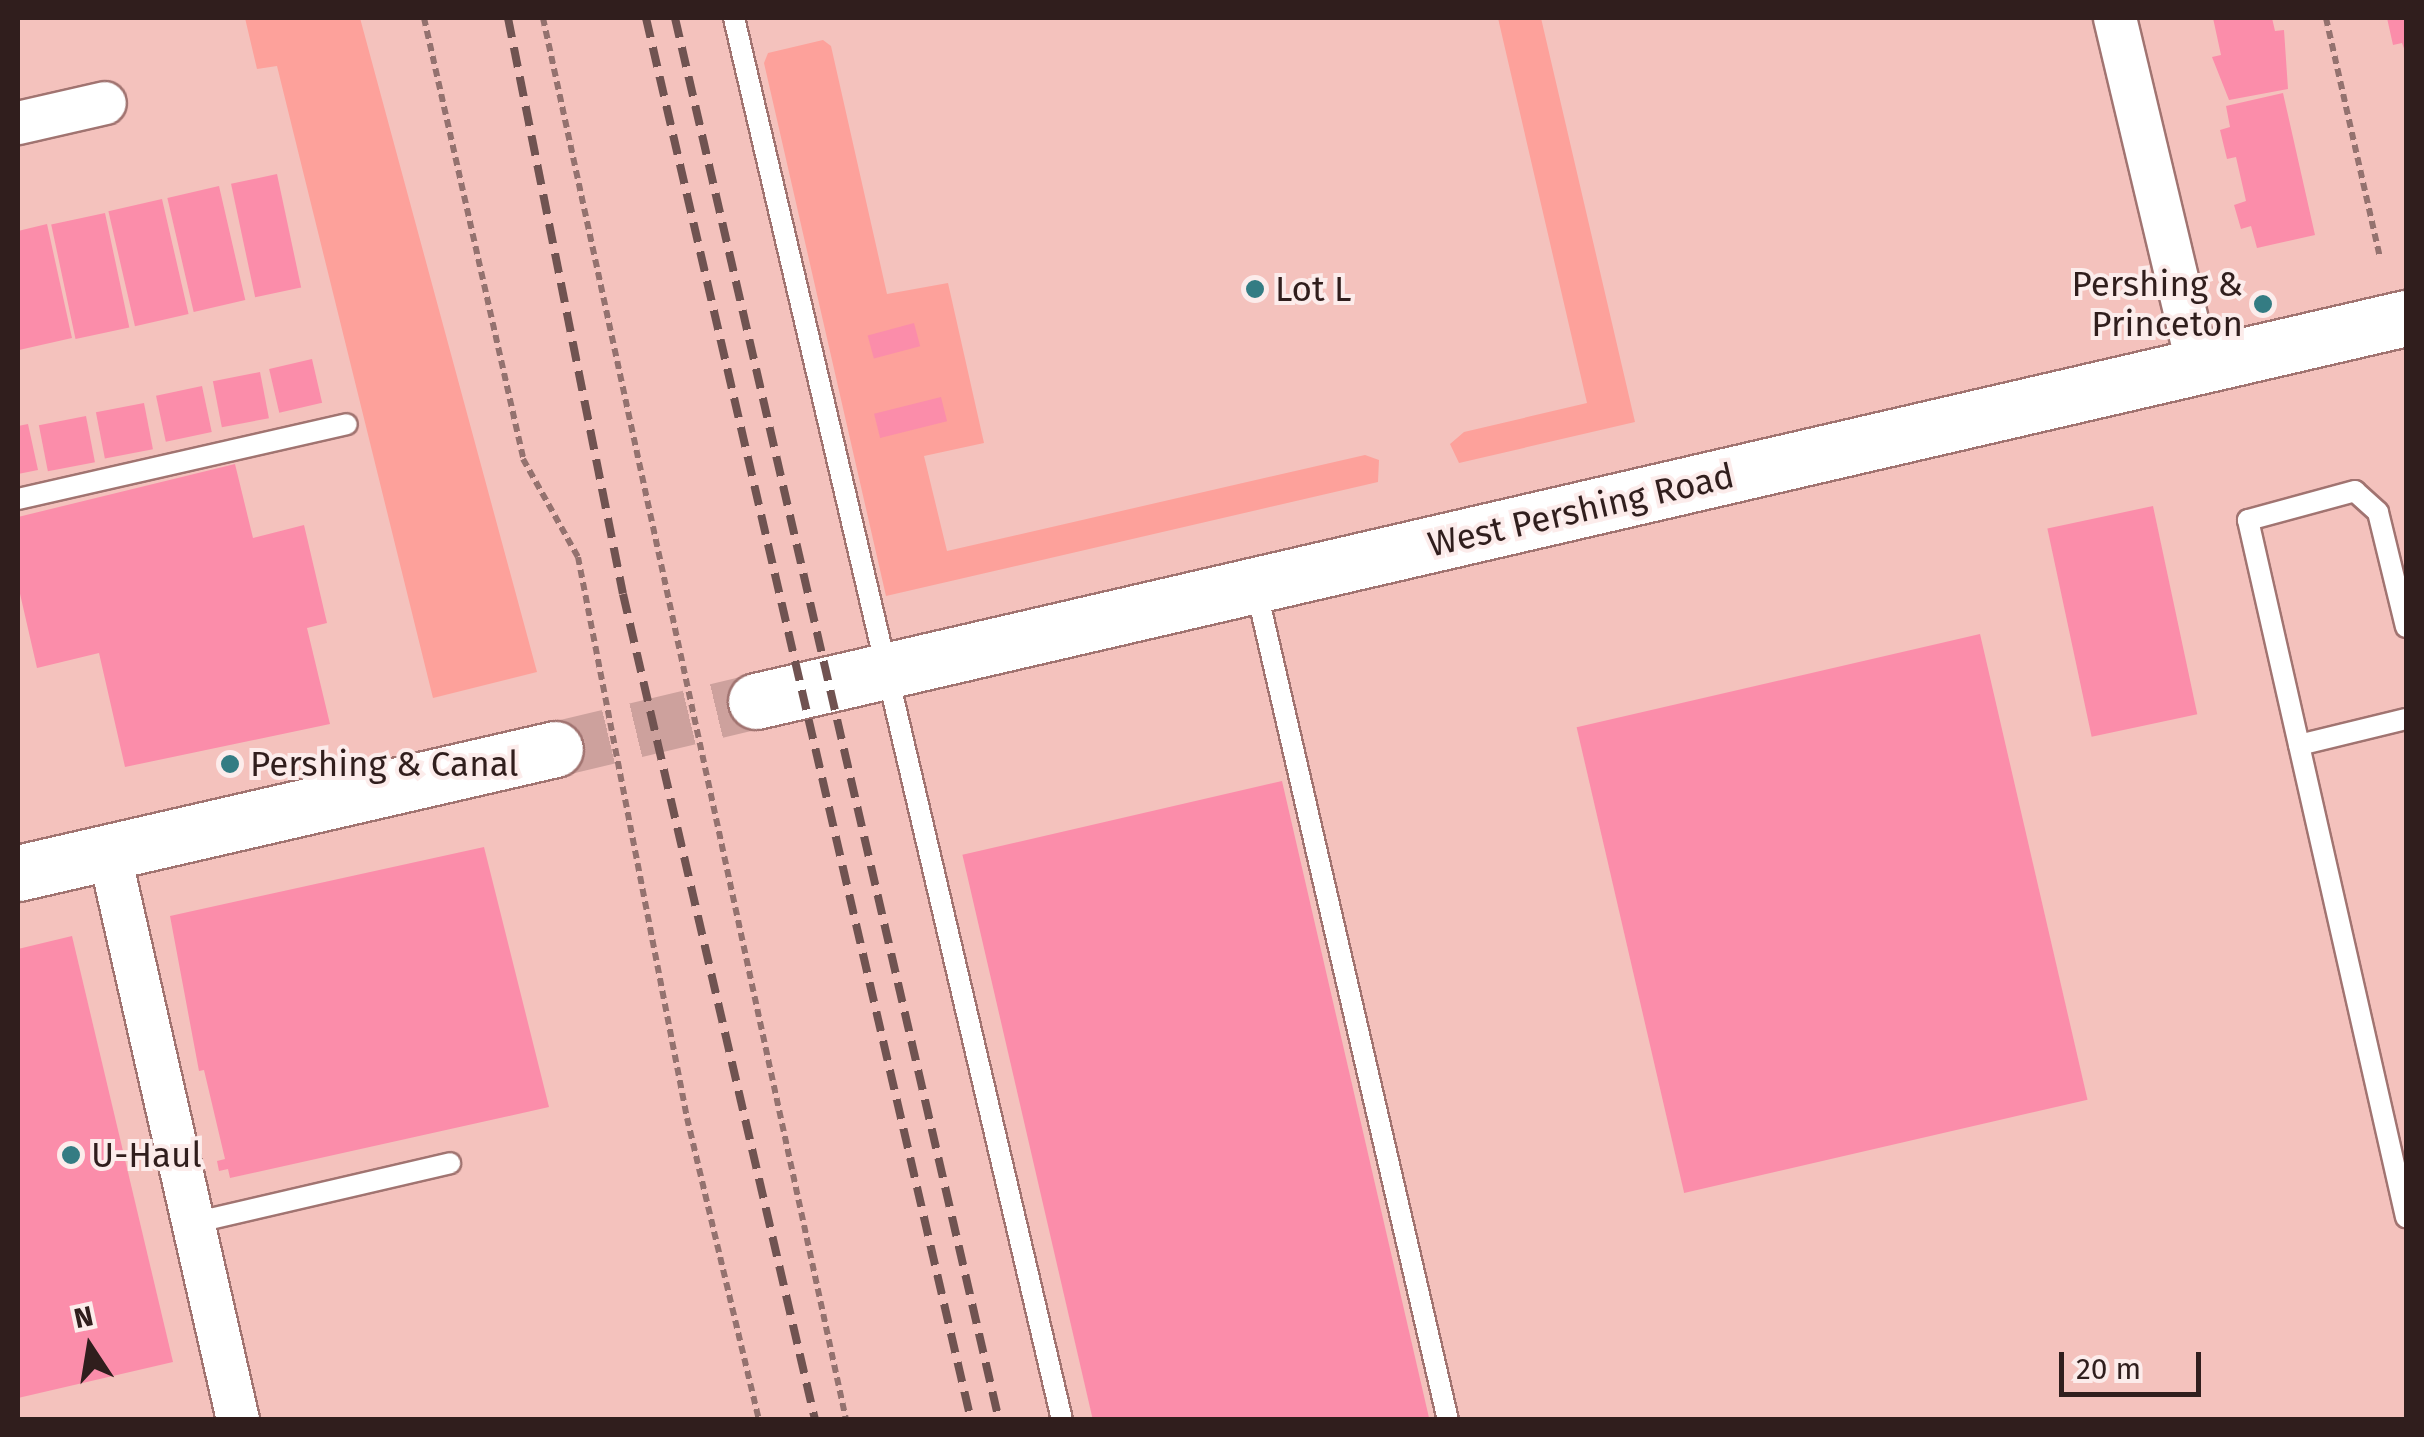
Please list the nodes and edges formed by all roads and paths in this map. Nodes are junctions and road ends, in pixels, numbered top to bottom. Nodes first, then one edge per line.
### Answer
1 (542, 18) edge
2 (734, 18) edge
3 (2115, 18) edge
4 (2326, 18) edge
5 (105, 103) dead end
6 (18, 123) edge
7 (2380, 257) dead end
8 (2406, 318) edge
9 (2198, 366) junction
10 (347, 424) dead end
11 (18, 499) edge
12 (1255, 584) junction
13 (2406, 627) edge
14 (884, 671) junction
15 (756, 701) tunnel mouth
16 (2406, 719) edge
17 (2299, 745) junction
18 (555, 749) tunnel mouth
19 (109, 852) junction
20 (18, 873) edge
21 (450, 1163) dead end
22 (2406, 1217) edge
23 (193, 1223) junction
24 (238, 1420) edge
25 (846, 1420) edge
26 (1062, 1420) edge
27 (1448, 1420) edge

1 - 25 path
2 - 14 lane
3 - 9 street
4 - 7 path
5 - 6 street
8 - 9 main road, West Pershing Road
9 - 12 main road, West Pershing Road
10 - 11 lane
12 - 14 main road, West Pershing Road
12 - 27 lane
13 - 17 lane
14 - 15 main road, West Pershing Road
14 - 26 lane
16 - 17 lane
17 - 22 lane
18 - 19 main road
19 - 20 main road
19 - 23 street
21 - 23 lane
23 - 24 street

